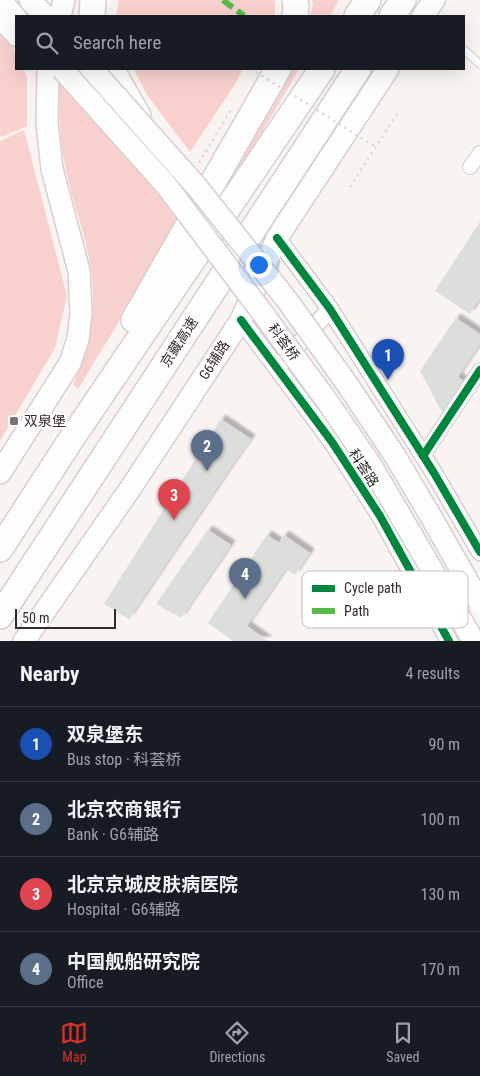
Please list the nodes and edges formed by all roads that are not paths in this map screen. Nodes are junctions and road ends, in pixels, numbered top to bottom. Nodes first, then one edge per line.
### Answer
1 (0, 0) edge
2 (30, 0) edge
3 (64, 0) edge
4 (93, 0) edge
5 (295, 0) edge
6 (368, 0) edge
7 (403, 0) edge
8 (44, 15) edge
9 (60, 15) edge
10 (92, 15) edge
11 (295, 15) edge
12 (358, 15) edge
13 (393, 15) edge
14 (15, 17) edge
15 (0, 21) edge
16 (15, 37) edge
17 (465, 51) edge
18 (480, 64) edge
19 (50, 70) edge
20 (93, 70) edge
21 (112, 70) edge
22 (267, 70) edge
23 (321, 70) edge
24 (357, 70) edge
25 (387, 70) edge
26 (146, 129) junction
27 (480, 153) edge
28 (470, 166) dead end
29 (277, 238) junction
30 (330, 309) junction
31 (241, 320) junction
32 (278, 368) junction
33 (480, 370) edge
34 (70, 441) junction
35 (423, 456) junction
36 (0, 472) edge
37 (0, 549) edge
38 (480, 552) edge
39 (410, 571) edge
40 (433, 571) edge
41 (462, 571) edge
42 (468, 582) edge
43 (480, 603) edge
44 (0, 616) edge
45 (442, 628) edge
46 (467, 628) edge
47 (474, 640) edge
48 (24, 641) edge
49 (449, 641) edge

1 - 14 main road
2 - 8 main road
3 - 9 main road
4 - 10 highway
5 - 11 highway
6 - 12 highway
7 - 13 highway
15 - 16 street
17 - 18 lane
19 - 36 main road
19 - 40 main road, 科荟桥, bridge
20 - 26 main road, 科荟桥, bridge
21 - 26 highway, bridge
22 - 34 highway
23 - 34 highway
24 - 44 highway, 京藏高速
25 - 29 main road, G6辅路
26 - 41 main road, 科荟桥, bridge
27 - 28 street
29 - 30 street
29 - 31 main road, G6辅路
30 - 32 street
30 - 35 street
31 - 32 street, 科荟路
31 - 48 main road, G6辅路
32 - 39 street, 科荟路
33 - 35 street
34 - 37 highway
35 - 38 street
42 - 43 main road, 科荟桥, bridge
45 - 49 street, 科荟路
46 - 47 main road, 科荟桥, bridge

